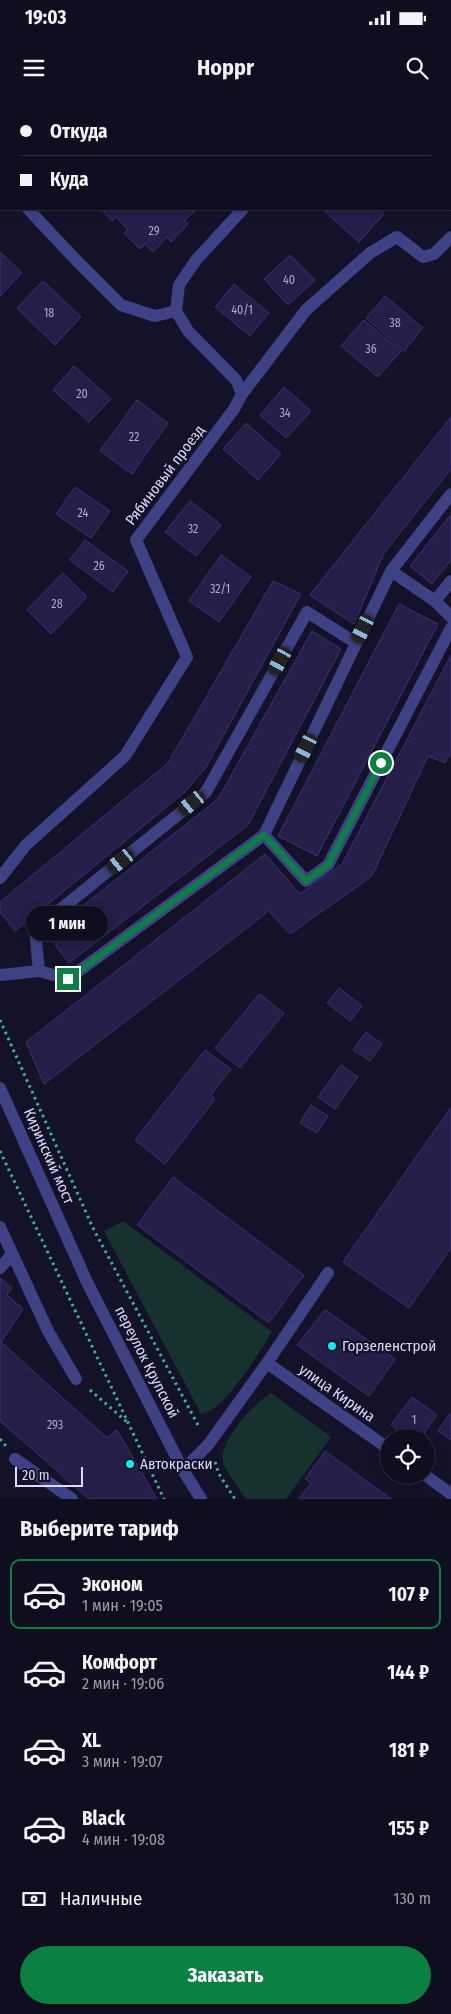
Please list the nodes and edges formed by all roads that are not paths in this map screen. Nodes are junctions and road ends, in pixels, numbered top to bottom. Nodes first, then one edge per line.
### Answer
1 (29, 210) edge
2 (242, 210) edge
3 (451, 237) edge
4 (176, 311) junction
5 (242, 394) junction
6 (451, 494) edge
7 (391, 571) junction
8 (451, 580) edge
9 (435, 601) junction
10 (451, 617) edge
11 (451, 628) edge
12 (356, 643) junction
13 (264, 835) junction
14 (0, 878) edge
15 (39, 971) junction
16 (0, 975) edge
17 (0, 1088) edge
18 (0, 1227) edge
19 (68, 1238) joint
20 (12, 1254) junction
21 (0, 1268) edge
22 (328, 1273) dead end
23 (267, 1363) junction
24 (76, 1379) road end
25 (380, 1443) edge
26 (15, 1459) dead end
27 (184, 1470) junction
28 (435, 1482) edge
29 (451, 1494) edge
30 (72, 1499) edge
31 (201, 1499) edge

1 - 4 street
2 - 4 street
3 - 5 street
4 - 5 street
5 - 14 street, Рябиновый проезд
6 - 7 street
7 - 9 street
7 - 12 street
8 - 9 street
9 - 10 street
11 - 13 street
12 - 13 street
12 - 15 street
13 - 15 street
15 - 16 street
17 - 19 street, Киринский мост
18 - 20 street
19 - 27 street, переулок Крупской
20 - 21 street
20 - 24 street
22 - 23 street
23 - 25 street, улица Кирина
23 - 27 street
26 - 30 street
27 - 31 street, переулок Крупской
28 - 29 street

